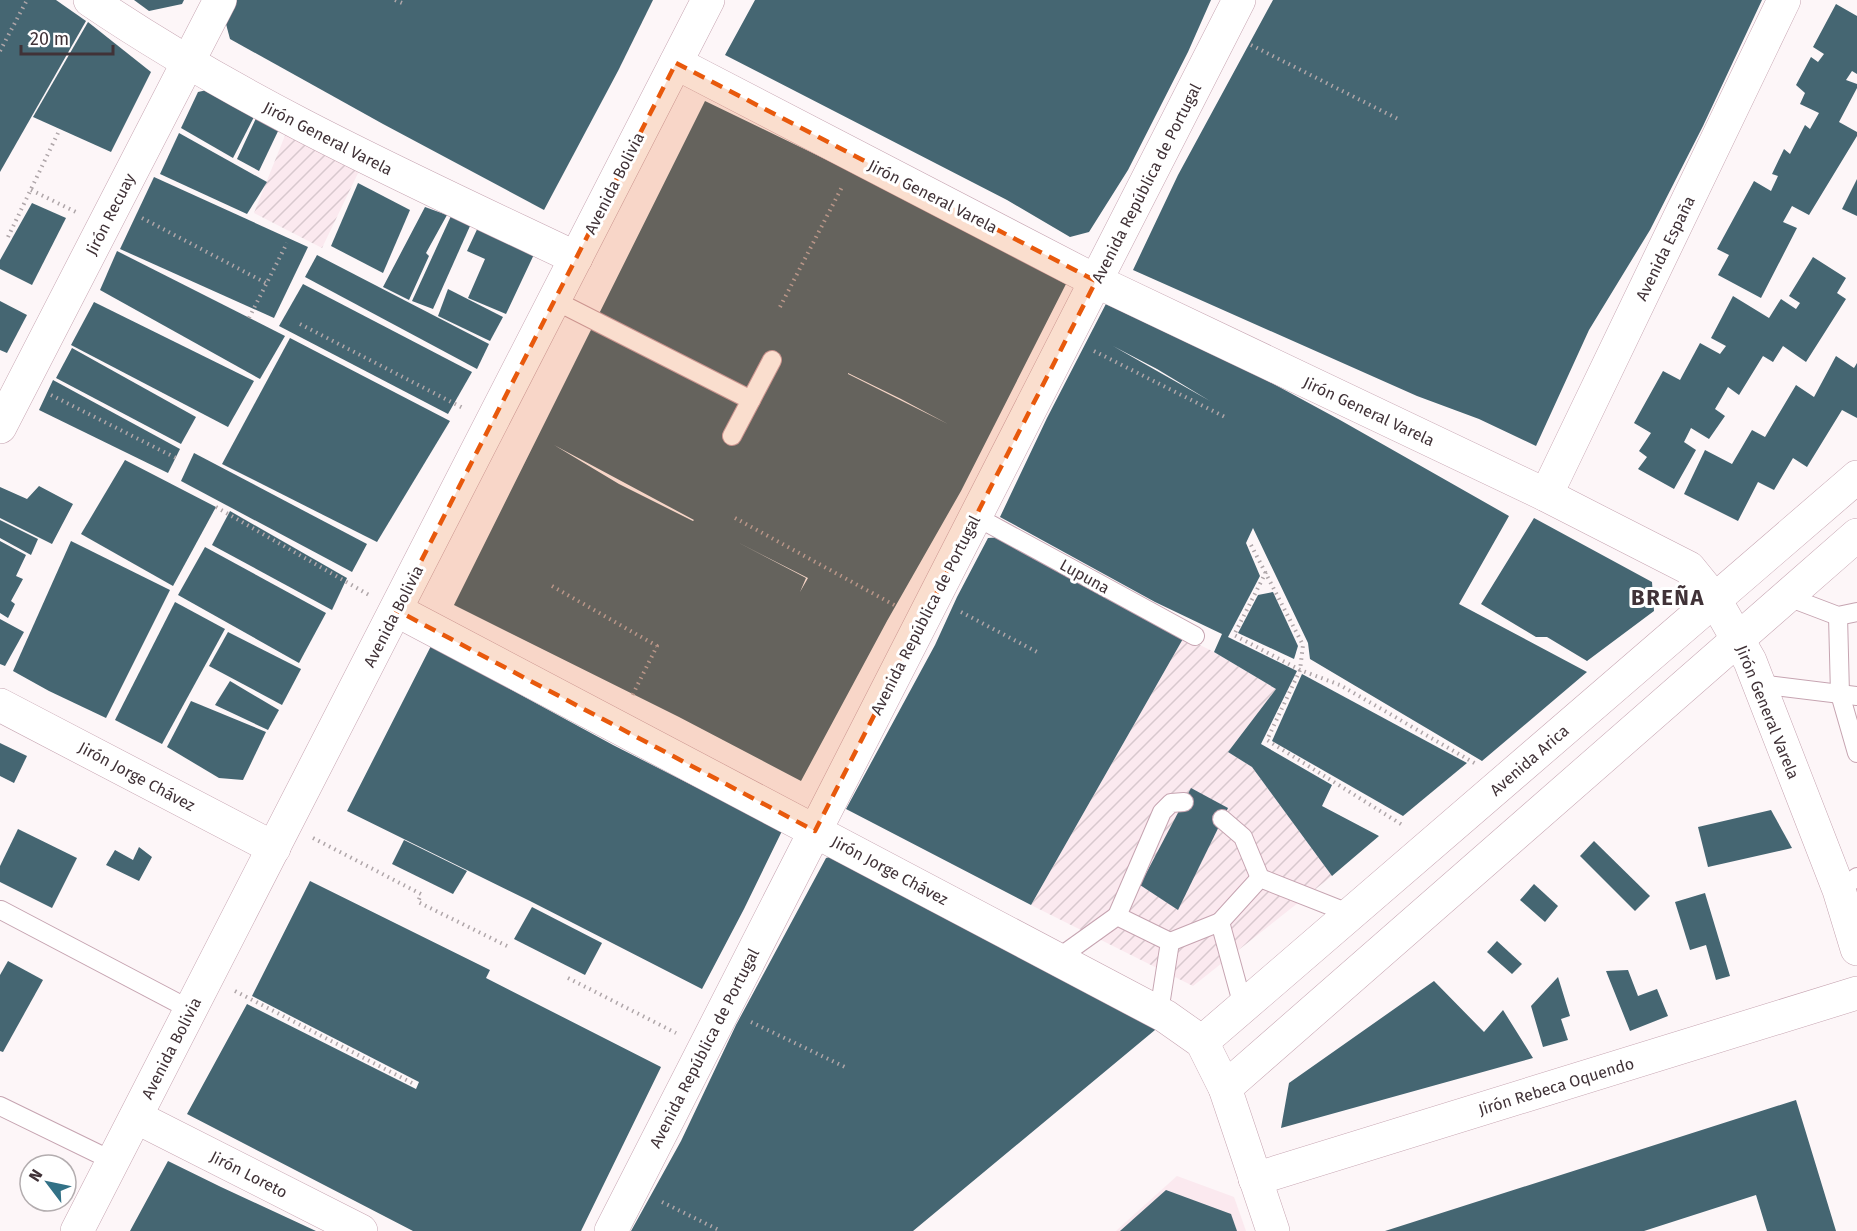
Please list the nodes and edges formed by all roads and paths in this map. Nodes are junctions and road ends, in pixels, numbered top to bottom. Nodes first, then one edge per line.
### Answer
1 (27, 0) edge
2 (90, 0) edge
3 (220, 0) edge
4 (396, 0) edge
5 (1239, 0) edge
6 (1784, 0) edge
7 (704, 1) edge
8 (402, 3) dead end
9 (1224, 31) junction
10 (0, 51) edge
11 (188, 63) junction
12 (676, 63) junction
13 (1398, 119) dead end
14 (58, 133) dead end
15 (857, 157) junction
16 (31, 190) junction
17 (109, 215) junction
18 (8, 237) dead end
19 (287, 243) dead end
20 (576, 258) junction
21 (1096, 281) junction
22 (266, 283) junction
23 (554, 300) junction
24 (780, 307) dead end
25 (249, 318) dead end
26 (300, 324) dead end
27 (1067, 338) junction
28 (772, 360) dead end
29 (24, 381) junction
30 (751, 400) junction
31 (1227, 418) dead end
32 (492, 423) junction
33 (0, 427) edge
34 (732, 436) dead end
35 (176, 458) dead end
36 (1857, 477) edge
37 (1546, 495) junction
38 (216, 507) dead end
39 (975, 516) junction
40 (735, 519) dead end
41 (1857, 535) edge
42 (1251, 545) dead end
43 (1266, 572) junction
44 (552, 586) dead end
45 (1788, 597) junction
46 (1715, 600) junction
47 (928, 609) junction
48 (396, 610) junction
49 (1857, 612) edge
50 (1838, 616) junction
51 (1195, 636) dead end
52 (1739, 640) junction
53 (1037, 652) dead end
54 (1300, 670) junction
55 (1759, 684) junction
56 (1849, 695) edge
57 (0, 705) edge
58 (617, 727) junction
59 (1857, 753) edge
60 (1505, 781) junction
61 (1184, 802) dead end
62 (1222, 819) dead end
63 (815, 831) junction
64 (280, 836) junction
65 (1432, 844) junction
66 (1260, 878) junction
67 (1848, 883) edge
68 (1, 910) edge
69 (1351, 914) junction
70 (1117, 916) junction
71 (1220, 922) junction
72 (1170, 942) junction
73 (507, 946) dead end
74 (1857, 948) edge
75 (1057, 959) junction
76 (207, 977) junction
77 (568, 978) dead end
78 (1857, 993) edge
79 (1243, 1006) junction
80 (724, 1009) junction
81 (191, 1010) junction
82 (1159, 1012) junction
83 (1202, 1042) junction
84 (704, 1048) junction
85 (845, 1067) dead end
86 (412, 1083) dead end
87 (1225, 1088) junction
88 (0, 1107) edge
89 (136, 1117) junction
90 (113, 1161) junction
91 (1255, 1179) junction
92 (633, 1187) junction
93 (77, 1231) edge
94 (361, 1231) edge
95 (611, 1231) edge
96 (721, 1231) edge
97 (1273, 1231) edge

1 - 10 path
2 - 11 street, Jirón General Varela
3 - 11 street, Jirón Recuay
4 - 8 path
5 - 9 street, Avenida República de Portugal
6 - 37 street, Avenida España
7 - 12 street, Avenida Bolivia
9 - 13 path
9 - 21 street, Avenida República de Portugal
11 - 17 street, Jirón Recuay
11 - 20 street, Jirón General Varela
12 - 15 street, Jirón General Varela
12 - 20 street, Avenida Bolivia
14 - 16 path
15 - 21 street, Jirón General Varela
15 - 24 path
16 - 17 path
16 - 18 path
17 - 22 path
17 - 29 street, Jirón Recuay
19 - 22 path
20 - 23 street, Avenida Bolivia
21 - 27 street, Avenida República de Portugal
21 - 37 street, Jirón General Varela
22 - 25 path
23 - 30 lane
23 - 32 street, Avenida Bolivia
26 - 32 path
27 - 31 path
27 - 39 street, Avenida República de Portugal
28 - 30 lane
29 - 33 street, Jirón Recuay
29 - 35 path
30 - 34 lane
32 - 48 street, Avenida Bolivia
36 - 46 street, Avenida Arica
37 - 46 street, Jirón General Varela
38 - 48 path
39 - 47 street, Avenida República de Portugal
39 - 51 lane, Lupuna
40 - 47 path
41 - 45 street
42 - 43 path
43 - 54 path
43 - 54 path
44 - 58 path
45 - 50 lane
45 - 52 street
46 - 52 street, Jirón General Varela
46 - 60 street, Avenida Arica
47 - 53 path
47 - 63 street, Avenida República de Portugal
48 - 58 street, Jirón Jorge Chávez
48 - 64 street, Avenida Bolivia
49 - 50 lane
50 - 56 lane
52 - 55 street, Jirón General Varela
52 - 87 street
54 - 60 path
54 - 65 path
55 - 56 lane
55 - 67 street, Jirón General Varela
56 - 59 lane
57 - 64 street, Jirón Jorge Chávez
58 - 63 street, Jirón Jorge Chávez
60 - 65 street, Avenida Arica
61 - 70 lane
62 - 66 lane
63 - 75 street, Jirón Jorge Chávez
63 - 80 street, Avenida República de Portugal
64 - 73 path
64 - 76 street, Avenida Bolivia
65 - 69 street, Avenida Arica
66 - 69 lane
66 - 71 lane
67 - 74 street, Jirón General Varela
68 - 81 lane
69 - 79 street, Avenida Arica
70 - 72 lane
70 - 75 lane
71 - 72 lane
71 - 79 lane
72 - 82 lane
75 - 82 street, Jirón Jorge Chávez
76 - 81 street, Avenida Bolivia
76 - 86 path
77 - 84 path
78 - 91 street, Jirón Rebeca Oquendo
79 - 83 street, Avenida Arica
80 - 84 street, Avenida República de Portugal
80 - 85 path
81 - 89 street, Avenida Bolivia
82 - 83 street, Jirón Jorge Chávez
83 - 87 street, Jirón Jorge Chávez
84 - 92 street, Avenida República de Portugal
87 - 91 street, Jirón Jorge Chávez
88 - 90 lane
89 - 90 street, Avenida Bolivia
89 - 94 street, Jirón Loreto
90 - 93 street, Avenida Bolivia
91 - 97 street, Jirón Jorge Chávez
92 - 95 street, Avenida República de Portugal
92 - 96 path

